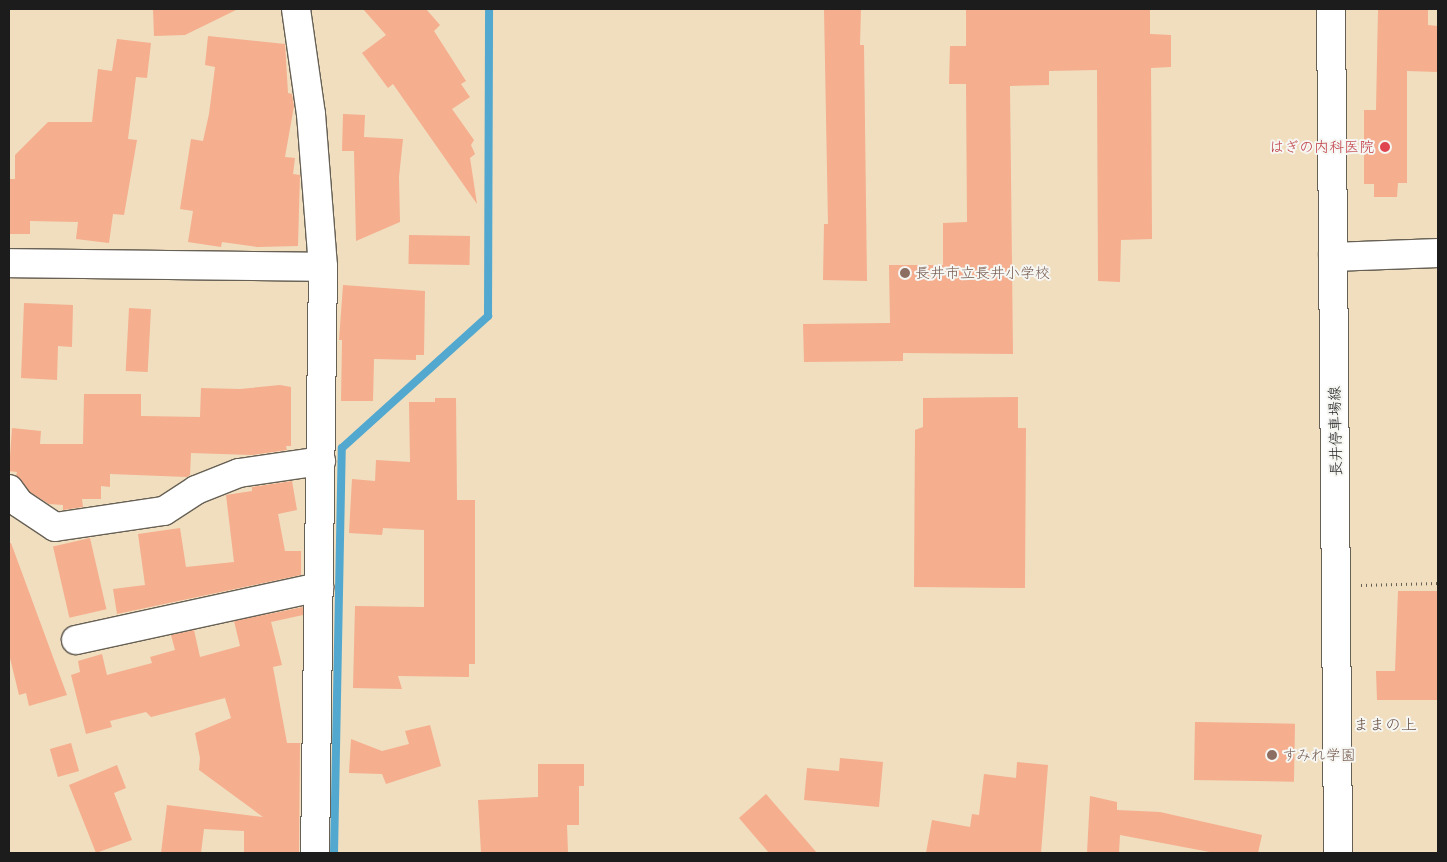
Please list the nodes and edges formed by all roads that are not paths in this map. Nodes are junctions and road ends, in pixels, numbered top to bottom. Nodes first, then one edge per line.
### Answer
1 (296, 9) edge
2 (1331, 9) edge
3 (1438, 253) edge
4 (1333, 257) junction
5 (9, 263) edge
6 (323, 267) junction
7 (321, 461) junction
8 (9, 489) edge
9 (319, 587) junction
10 (76, 640) dead end
11 (315, 853) edge
12 (1338, 853) edge

1 - 6 street
2 - 4 street, 長井停車場線
3 - 4 street
4 - 12 street, 長井停車場線
5 - 6 street
6 - 7 street
7 - 8 street
7 - 9 street
9 - 10 street
9 - 11 street

